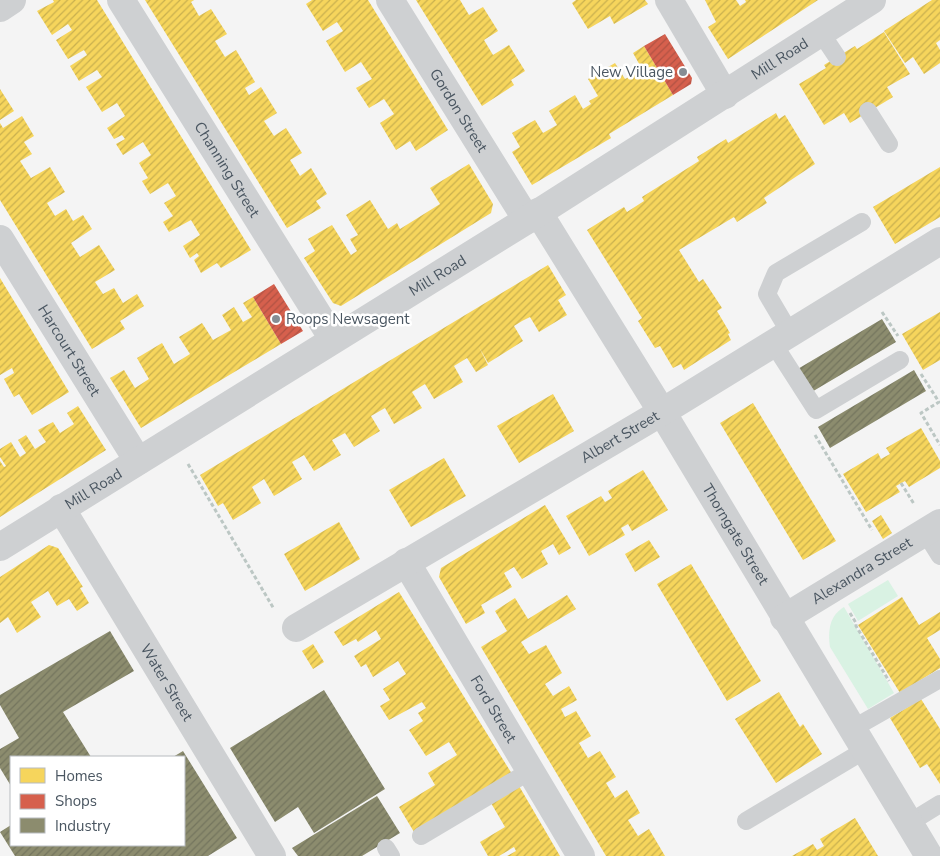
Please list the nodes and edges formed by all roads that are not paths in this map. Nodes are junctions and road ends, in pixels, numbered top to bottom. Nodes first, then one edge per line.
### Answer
1 (12, 0) edge
2 (121, 0) edge
3 (390, 0) edge
4 (669, 0) edge
5 (872, 0) edge
6 (0, 8) edge
7 (821, 33) junction
8 (837, 57) dead end
9 (725, 95) junction
10 (868, 111) dead end
11 (889, 144) dead end
12 (533, 216) junction
13 (862, 222) dead end
14 (0, 239) edge
15 (940, 241) edge
16 (781, 338) junction
17 (333, 340) junction
18 (900, 360) dead end
19 (662, 412) junction
20 (138, 461) junction
21 (61, 508) junction
22 (933, 527) edge
23 (0, 547) edge
24 (940, 556) edge
25 (406, 562) junction
26 (784, 618) junction
27 (296, 628) road end
28 (940, 679) edge
29 (858, 740) junction
30 (530, 771) junction
31 (940, 804) edge
32 (746, 821) dead end
33 (909, 823) junction
34 (421, 836) dead end
35 (272, 856) edge
36 (581, 856) edge
37 (929, 856) edge

1 - 6 street
2 - 17 street, Channing Street
3 - 12 street, Gordon Street
4 - 9 street
5 - 7 street, Mill Road
7 - 8 lane
7 - 9 street, Mill Road
9 - 12 street, Mill Road
10 - 11 lane
12 - 17 street, Mill Road
12 - 19 street, Thorngate Street
13 - 16 lane
14 - 20 street, Harcourt Street
15 - 16 street, Albert Street
16 - 18 lane
16 - 19 street, Albert Street
17 - 20 street, Mill Road
19 - 25 street, Albert Street
19 - 26 street, Thorngate Street
20 - 21 street, Mill Road
21 - 23 street, Mill Road
21 - 35 street, Water Street
22 - 24 lane
22 - 26 street, Alexandra Street
25 - 27 street, Albert Street
25 - 30 street, Ford Street
26 - 29 street, Thorngate Street
28 - 29 lane
29 - 32 lane
29 - 33 street, Thorngate Street
30 - 34 lane
30 - 36 street, Ford Street
31 - 33 lane
33 - 37 street, Thorngate Street

